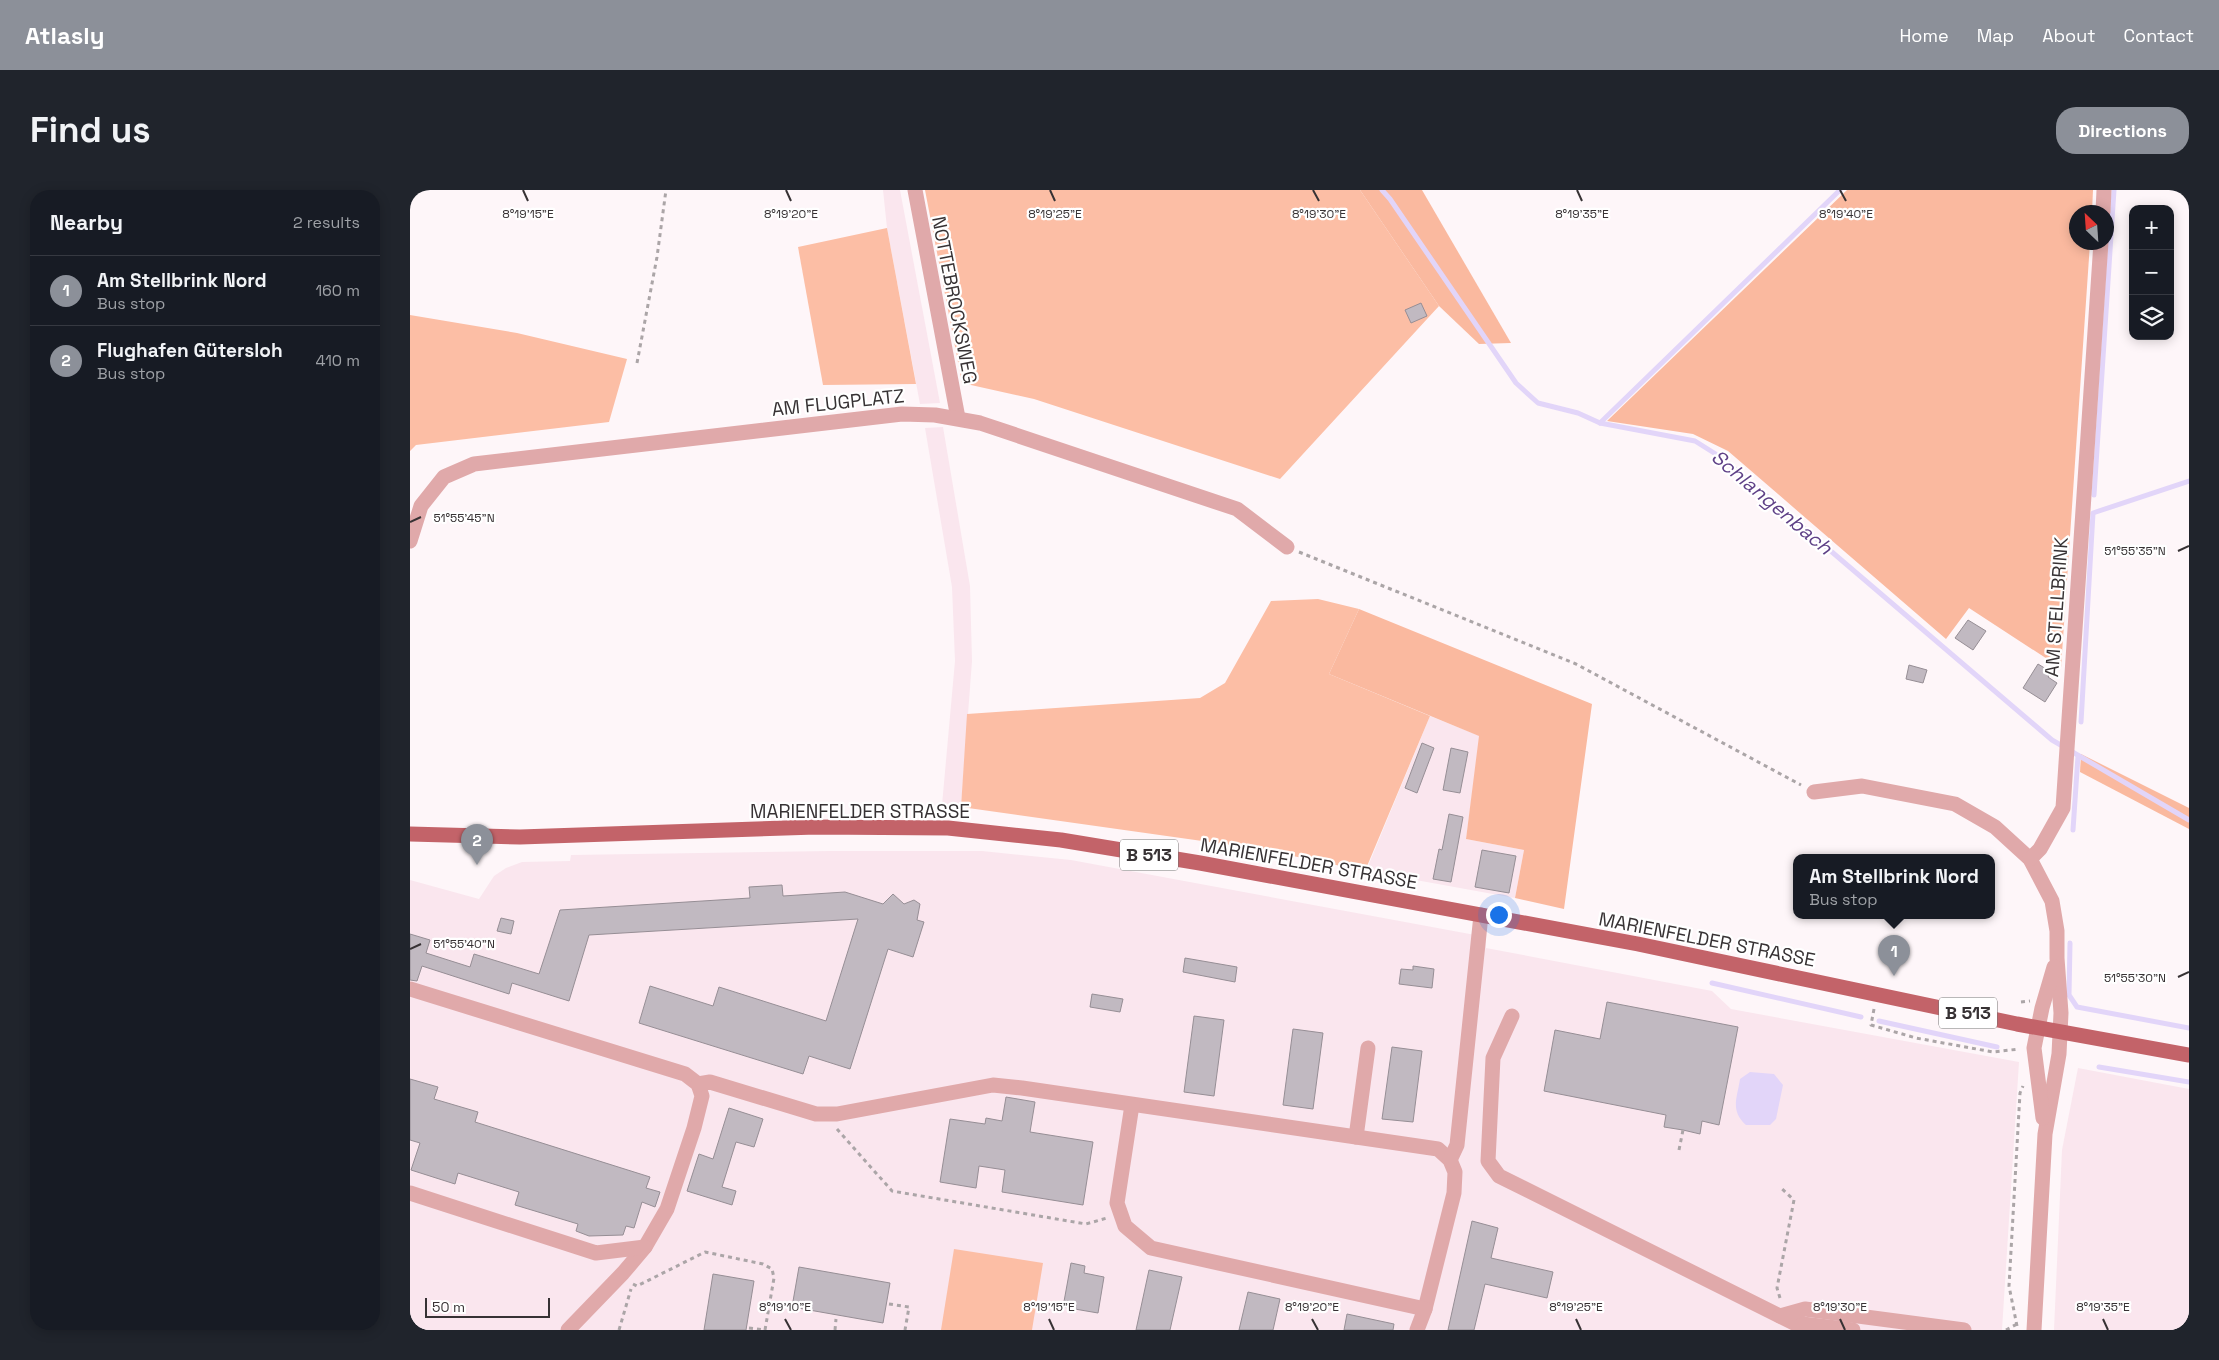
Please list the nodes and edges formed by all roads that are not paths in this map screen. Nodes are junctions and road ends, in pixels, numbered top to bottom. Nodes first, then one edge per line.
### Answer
1 (915, 190) edge
2 (2104, 190) edge
3 (2103, 205) edge
4 (2100, 250) edge
5 (958, 418) junction
6 (410, 541) edge
7 (1287, 547) road end
8 (1814, 792) road end
9 (410, 834) edge
10 (2030, 859) junction
11 (1481, 915) junction
12 (2057, 958) junction
13 (410, 989) edge
14 (1512, 1016) dead end
15 (2038, 1028) junction
16 (2060, 1032) junction
17 (1368, 1048) dead end
18 (2189, 1055) edge
19 (698, 1084) junction
20 (1132, 1106) junction
21 (2046, 1134) junction
22 (1356, 1137) junction
23 (1450, 1160) junction
24 (410, 1193) edge
25 (644, 1247) junction
26 (1425, 1309) junction
27 (1780, 1316) junction
28 (568, 1330) edge
29 (1417, 1330) edge
30 (1853, 1330) edge
31 (1964, 1330) edge
32 (2034, 1330) edge

1 - 5 street, NOTTEBROCKSWEG
2 - 3 street
4 - 10 street, AM STELLBRINK
5 - 6 street, AM FLUGPLATZ
5 - 7 street, AM FLUGPLATZ
8 - 10 street
9 - 11 main road, MARIENFELDER STRASSE / B 513
10 - 12 street
11 - 15 main road, MARIENFELDER STRASSE / B 513
11 - 23 street
12 - 15 street
12 - 16 street
13 - 19 street
14 - 27 street
15 - 16 main road, MARIENFELDER STRASSE / B 513
15 - 21 street
16 - 18 main road, MARIENFELDER STRASSE / B 513
16 - 21 street
17 - 22 street
19 - 20 street
19 - 25 street
20 - 22 street
20 - 26 street
21 - 32 street
22 - 23 street
23 - 26 street
24 - 25 street
25 - 28 street
26 - 29 street
27 - 30 street
27 - 31 street

